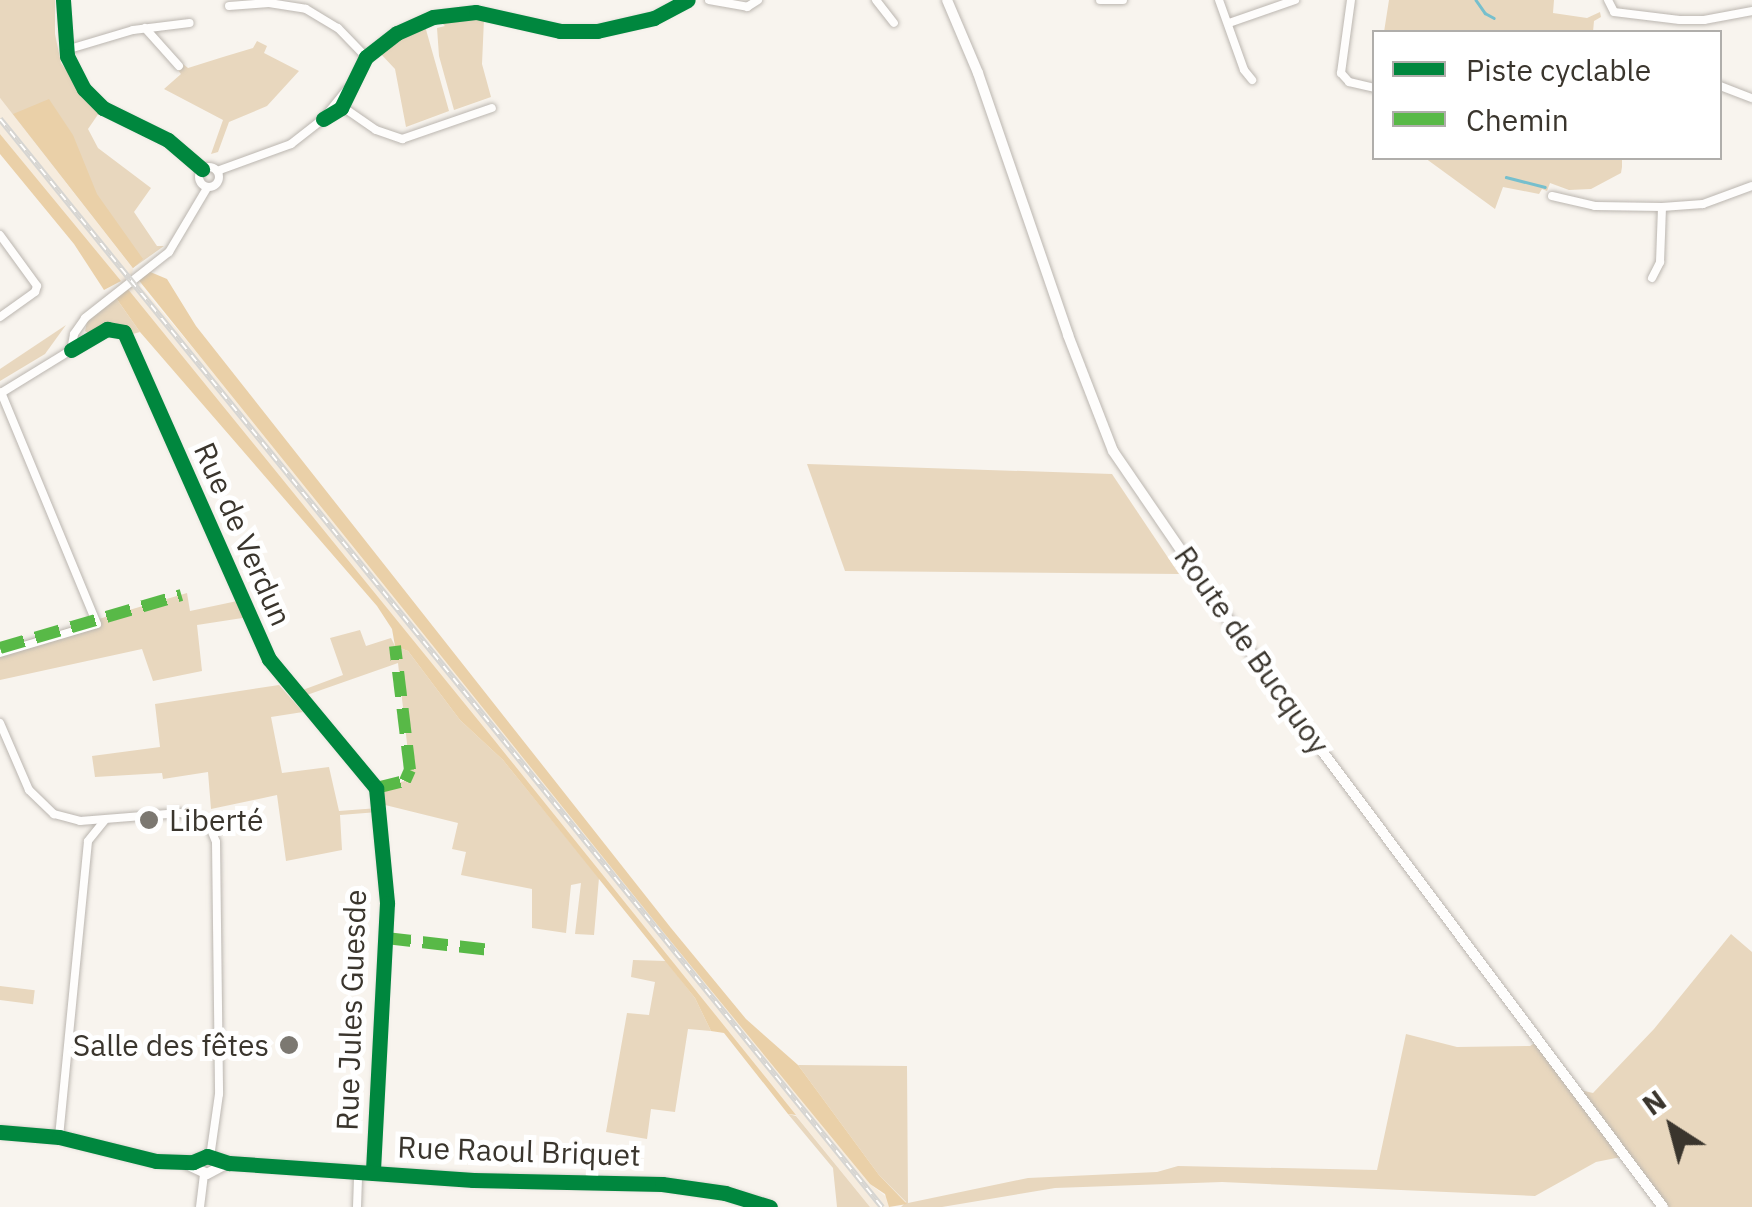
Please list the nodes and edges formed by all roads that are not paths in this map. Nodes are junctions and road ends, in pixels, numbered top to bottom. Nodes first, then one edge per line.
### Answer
1 (63, 0) edge
2 (441, 0) edge
3 (688, 0) edge
4 (709, 0) edge
5 (758, 0) edge
6 (876, 0) edge
7 (947, 0) edge
8 (1100, 0) edge
9 (1123, 0) edge
10 (1219, 0) edge
11 (1294, 0) edge
12 (1351, 0) edge
13 (1609, 4) edge
14 (229, 6) dead end
15 (1752, 10) edge
16 (442, 14) junction
17 (190, 23) dead end
18 (894, 23) dead end
19 (1229, 23) junction
20 (145, 28) junction
21 (67, 53) junction
22 (366, 57) junction
23 (179, 66) dead end
24 (1252, 80) dead end
25 (1722, 87) edge
26 (1372, 88) edge
27 (1752, 98) edge
28 (340, 105) junction
29 (492, 108) dead end
30 (202, 169) junction
31 (217, 171) junction
32 (1752, 186) edge
33 (207, 188) junction
34 (1552, 196) dead end
35 (1662, 207) junction
36 (0, 235) edge
37 (1652, 278) dead end
38 (0, 317) edge
39 (71, 350) junction
40 (1, 393) edge
41 (0, 654) edge
42 (0, 723) edge
43 (376, 788) joint
44 (106, 820) junction
45 (72, 821) junction
46 (88, 841) junction
47 (0, 1132) edge
48 (59, 1137) junction
49 (207, 1165) junction
50 (358, 1172) junction
51 (373, 1173) junction
52 (200, 1207) edge
53 (357, 1207) edge
54 (770, 1207) edge
55 (1664, 1207) edge

1 - 21 street
2 - 16 street
3 - 16 street
4 - 5 street
6 - 18 street
7 - 55 main road, Route de Bucquoy
8 - 9 street
10 - 19 street
11 - 19 street
12 - 26 street
13 - 15 street
14 - 22 street
16 - 22 street
17 - 20 street
19 - 24 street
20 - 21 street
20 - 23 street
21 - 30 street
22 - 28 street
25 - 27 street
28 - 29 street
28 - 31 street
30 - 31 street
30 - 33 street
31 - 33 street
32 - 35 street
33 - 39 street
34 - 35 street
35 - 37 street
36 - 38 street
39 - 40 street
39 - 43 street, Rue de Verdun
40 - 41 street
42 - 45 street
43 - 51 street, Rue Jules Guesde
44 - 45 street
44 - 46 street
44 - 49 street
45 - 46 street
46 - 48 street
47 - 48 main road, Rue Raoul Briquet
48 - 49 main road, Rue Raoul Briquet
49 - 50 main road, Rue Raoul Briquet
49 - 52 street
50 - 51 main road, Rue Raoul Briquet
50 - 53 street
51 - 54 main road, Rue Raoul Briquet

